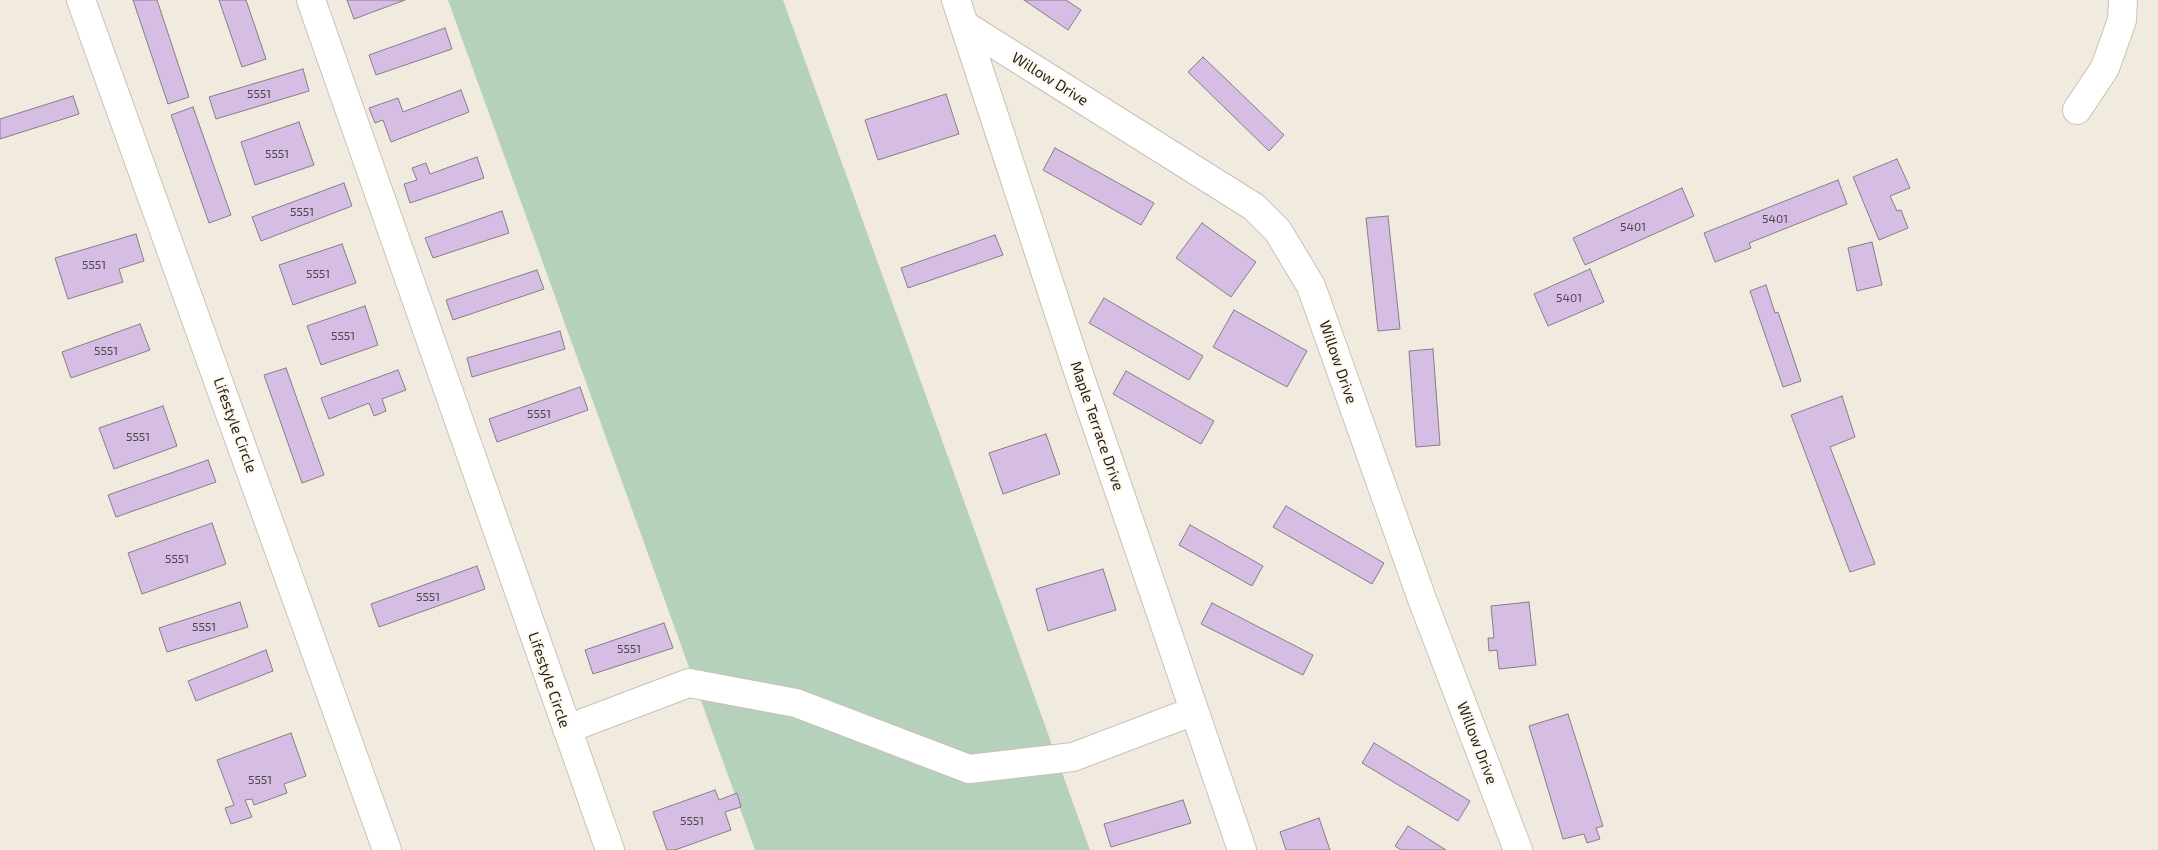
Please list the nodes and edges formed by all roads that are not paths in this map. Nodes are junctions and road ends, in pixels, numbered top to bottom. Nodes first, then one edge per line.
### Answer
1 (81, 0) edge
2 (311, 0) edge
3 (956, 0) edge
4 (2122, 0) edge
5 (966, 26) junction
6 (2077, 110) dead end
7 (1194, 711) junction
8 (566, 729) junction
9 (387, 850) edge
10 (610, 850) edge
11 (1242, 850) edge
12 (1518, 850) edge

1 - 9 street, Lifestyle Circle
2 - 8 street, Lifestyle Circle
3 - 5 street, Maple Terrace Drive
4 - 6 street
5 - 7 street, Maple Terrace Drive
5 - 12 street, Willow Drive
7 - 8 street
7 - 11 street, Maple Terrace Drive
8 - 10 street, Lifestyle Circle

